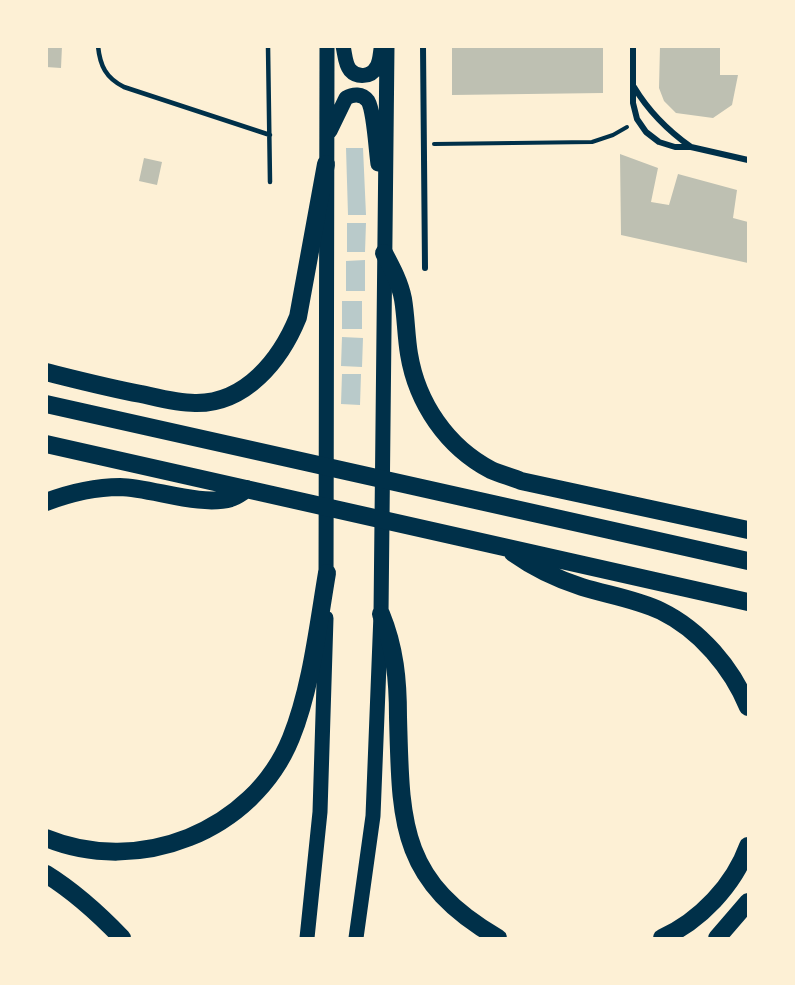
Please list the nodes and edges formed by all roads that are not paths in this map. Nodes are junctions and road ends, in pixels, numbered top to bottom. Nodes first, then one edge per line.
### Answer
1 (98, 46) edge
2 (268, 46) edge
3 (327, 46) edge
4 (343, 46) edge
5 (382, 46) edge
6 (387, 46) edge
7 (423, 46) edge
8 (633, 46) edge
9 (634, 87) junction
10 (270, 135) junction
11 (327, 138) junction
12 (691, 147) junction
13 (748, 160) edge
14 (326, 164) junction
15 (270, 182) dead end
16 (385, 218) junction
17 (384, 253) junction
18 (425, 268) dead end
19 (46, 372) edge
20 (46, 404) edge
21 (46, 444) edge
22 (247, 489) junction
23 (46, 502) edge
24 (748, 530) edge
25 (504, 547) junction
26 (748, 561) edge
27 (327, 573) junction
28 (748, 602) edge
29 (381, 614) junction
30 (748, 707) edge
31 (46, 838) edge
32 (748, 846) edge
33 (46, 874) edge
34 (748, 902) edge
35 (122, 939) edge
36 (307, 939) edge
37 (356, 939) edge
38 (498, 939) edge
39 (662, 939) edge
40 (717, 939) edge

1 - 10 lane
2 - 10 lane
3 - 11 main road
4 - 5 main road
6 - 16 main road
7 - 18 street
8 - 9 street
9 - 12 street
9 - 12 street
10 - 15 lane
11 - 14 main road
11 - 16 main road
12 - 13 street
14 - 19 highway
14 - 27 main road
16 - 17 main road
17 - 24 highway
17 - 29 main road
20 - 26 highway
21 - 22 highway
22 - 23 highway
22 - 25 highway
25 - 28 highway
25 - 30 highway
27 - 31 highway
27 - 36 main road
29 - 37 main road
29 - 38 highway
32 - 39 highway
33 - 35 highway
34 - 40 highway

